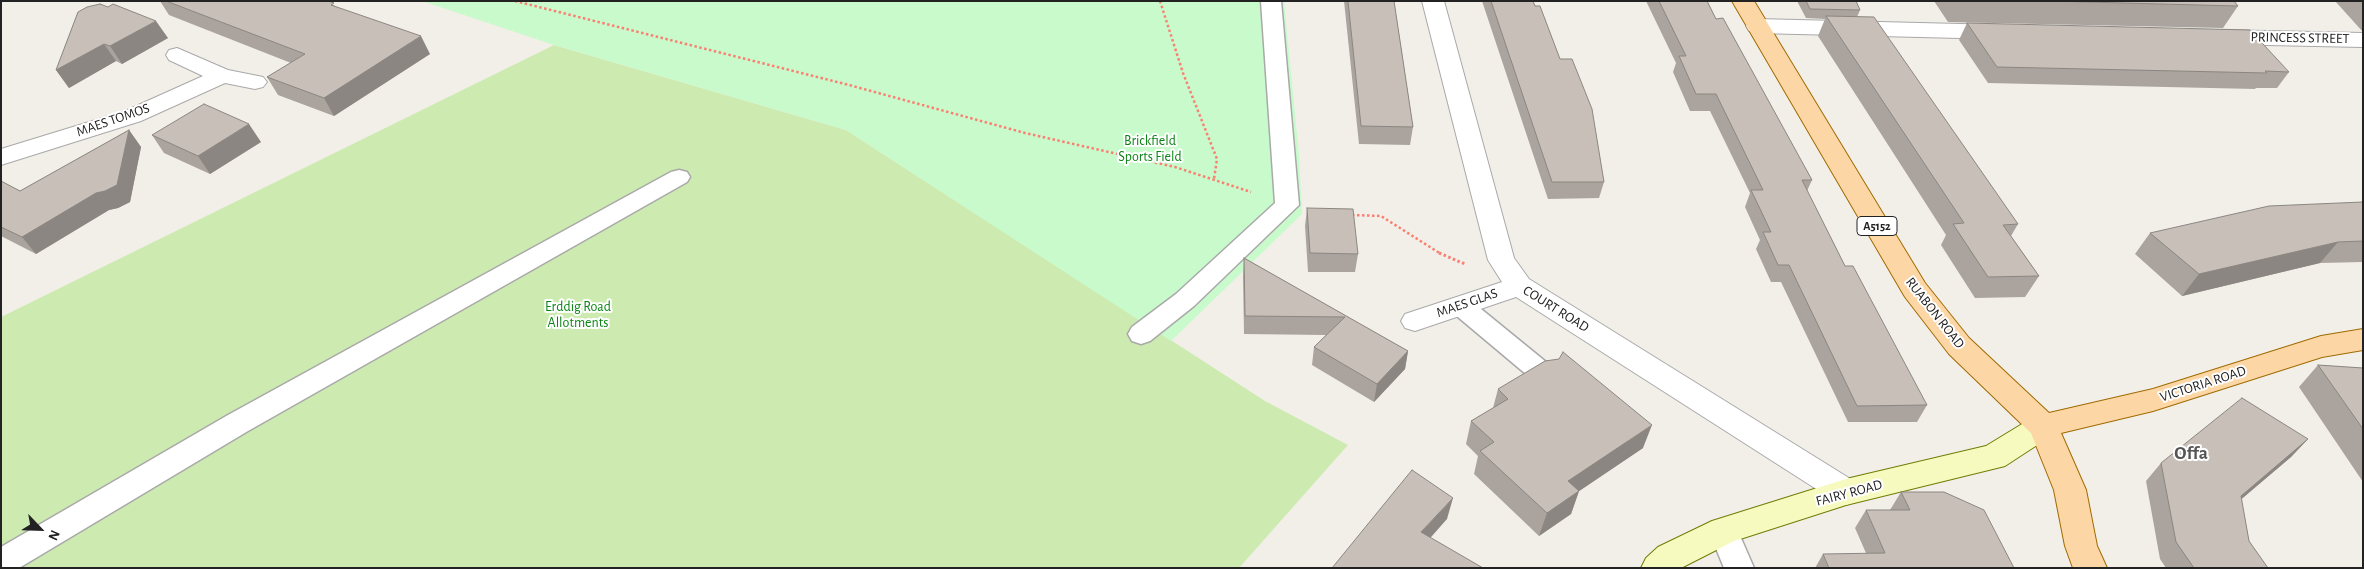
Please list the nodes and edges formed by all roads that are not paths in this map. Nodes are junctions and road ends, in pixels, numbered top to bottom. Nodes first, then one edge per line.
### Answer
1 (1271, 1) edge
2 (1433, 1) edge
3 (1743, 1) edge
4 (1757, 26) junction
5 (2025, 32) edge
6 (2194, 36) edge
7 (2363, 40) edge
8 (177, 56) dead end
9 (222, 76) junction
10 (255, 82) dead end
11 (1, 157) edge
12 (680, 177) dead end
13 (1519, 286) junction
14 (1461, 306) junction
15 (1415, 321) dead end
16 (1141, 334) dead end
17 (2363, 339) edge
18 (1542, 373) edge
19 (2043, 426) junction
20 (1846, 492) junction
21 (1724, 531) junction
22 (1, 563) edge
23 (1658, 568) edge
24 (1739, 568) edge
25 (2090, 568) edge

1 - 16 lane
2 - 13 street, COURT ROAD
3 - 4 main road, RUABON ROAD / A5152
4 - 5 street
4 - 19 main road, RUABON ROAD / A5152
6 - 7 street, PRINCESS STREET
8 - 9 street
9 - 10 street
9 - 11 street, MAES TOMOS
12 - 22 lane
13 - 14 street, MAES GLAS
13 - 20 street, COURT ROAD
14 - 15 street, MAES GLAS
14 - 18 lane
17 - 19 main road, VICTORIA ROAD
19 - 20 main road, FAIRY ROAD
19 - 25 main road, RUABON ROAD / A5152
20 - 21 main road, FAIRY ROAD
21 - 23 main road, FAIRY ROAD
21 - 24 lane

